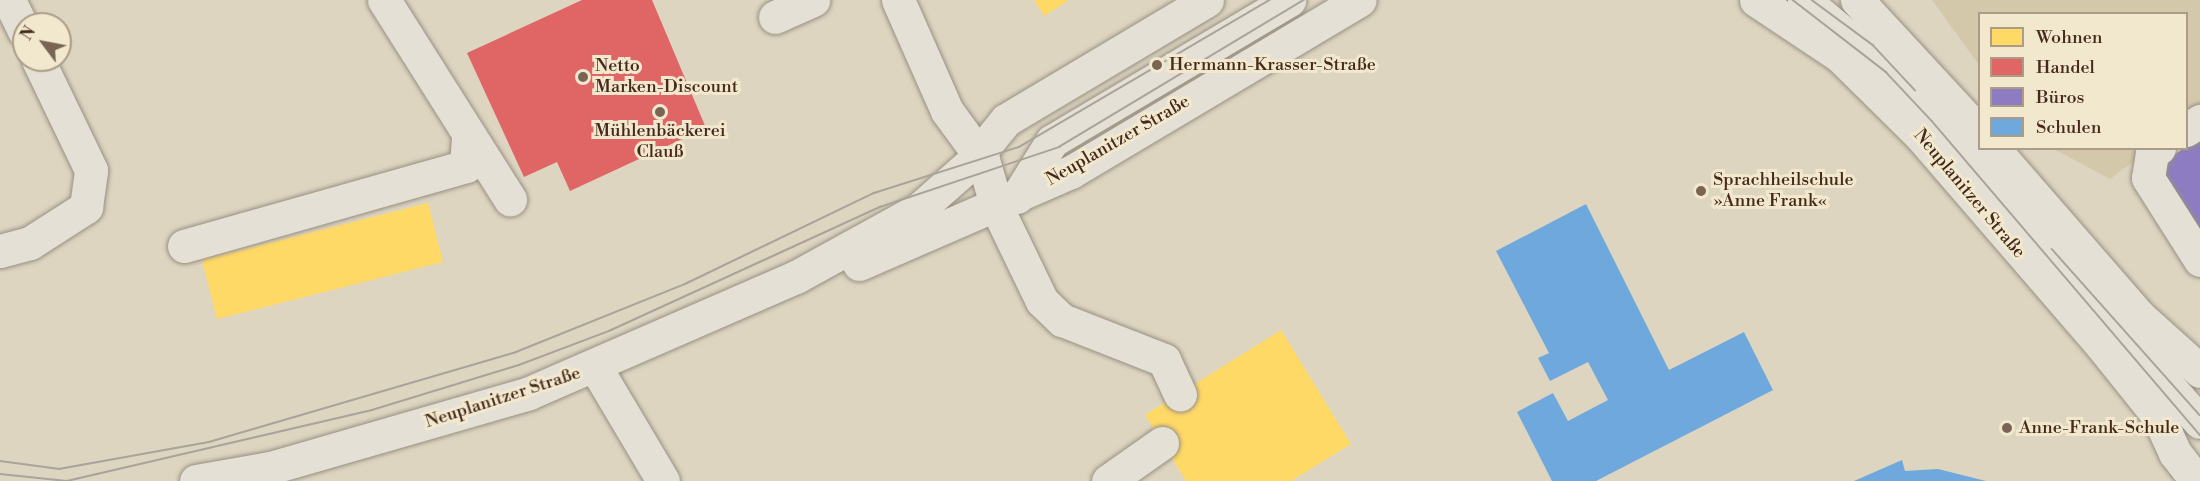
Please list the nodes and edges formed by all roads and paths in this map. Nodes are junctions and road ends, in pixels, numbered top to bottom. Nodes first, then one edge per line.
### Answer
1 (384, 0) edge
2 (813, 0) edge
3 (898, 0) edge
4 (1207, 0) edge
5 (1289, 0) edge
6 (1360, 0) edge
7 (1756, 0) edge
8 (1804, 0) edge
9 (1857, 0) edge
10 (775, 17) dead end
11 (44, 72) edge
12 (1978, 131) edge
13 (468, 138) junction
14 (1052, 141) junction
15 (1994, 150) edge
16 (2156, 150) edge
17 (978, 151) junction
18 (510, 199) dead end
19 (1007, 202) junction
20 (184, 246) dead end
21 (0, 251) edge
22 (2200, 260) edge
23 (796, 277) junction
24 (596, 368) junction
25 (2184, 389) edge
26 (1180, 394) dead end
27 (2200, 422) edge
28 (1162, 443) dead end
29 (196, 481) edge
30 (663, 481) edge
31 (1108, 481) edge
32 (2197, 481) edge

1 - 13 street
2 - 10 street
3 - 17 street
4 - 17 street, Neuplanitzer Straße
5 - 14 street
6 - 19 street, Neuplanitzer Straße
7 - 25 street, Neuplanitzer Straße
8 - 25 street
9 - 12 street
11 - 21 street
13 - 18 street
13 - 20 street
14 - 17 street
14 - 19 street
15 - 25 street, Neuplanitzer Straße
16 - 22 street
17 - 19 street
17 - 23 street, Neuplanitzer Straße
19 - 23 street, Neuplanitzer Straße
19 - 26 street
23 - 24 street, Neuplanitzer Straße
24 - 29 street, Neuplanitzer Straße
24 - 30 street
25 - 27 street
25 - 32 street, Neuplanitzer Straße
28 - 31 street

